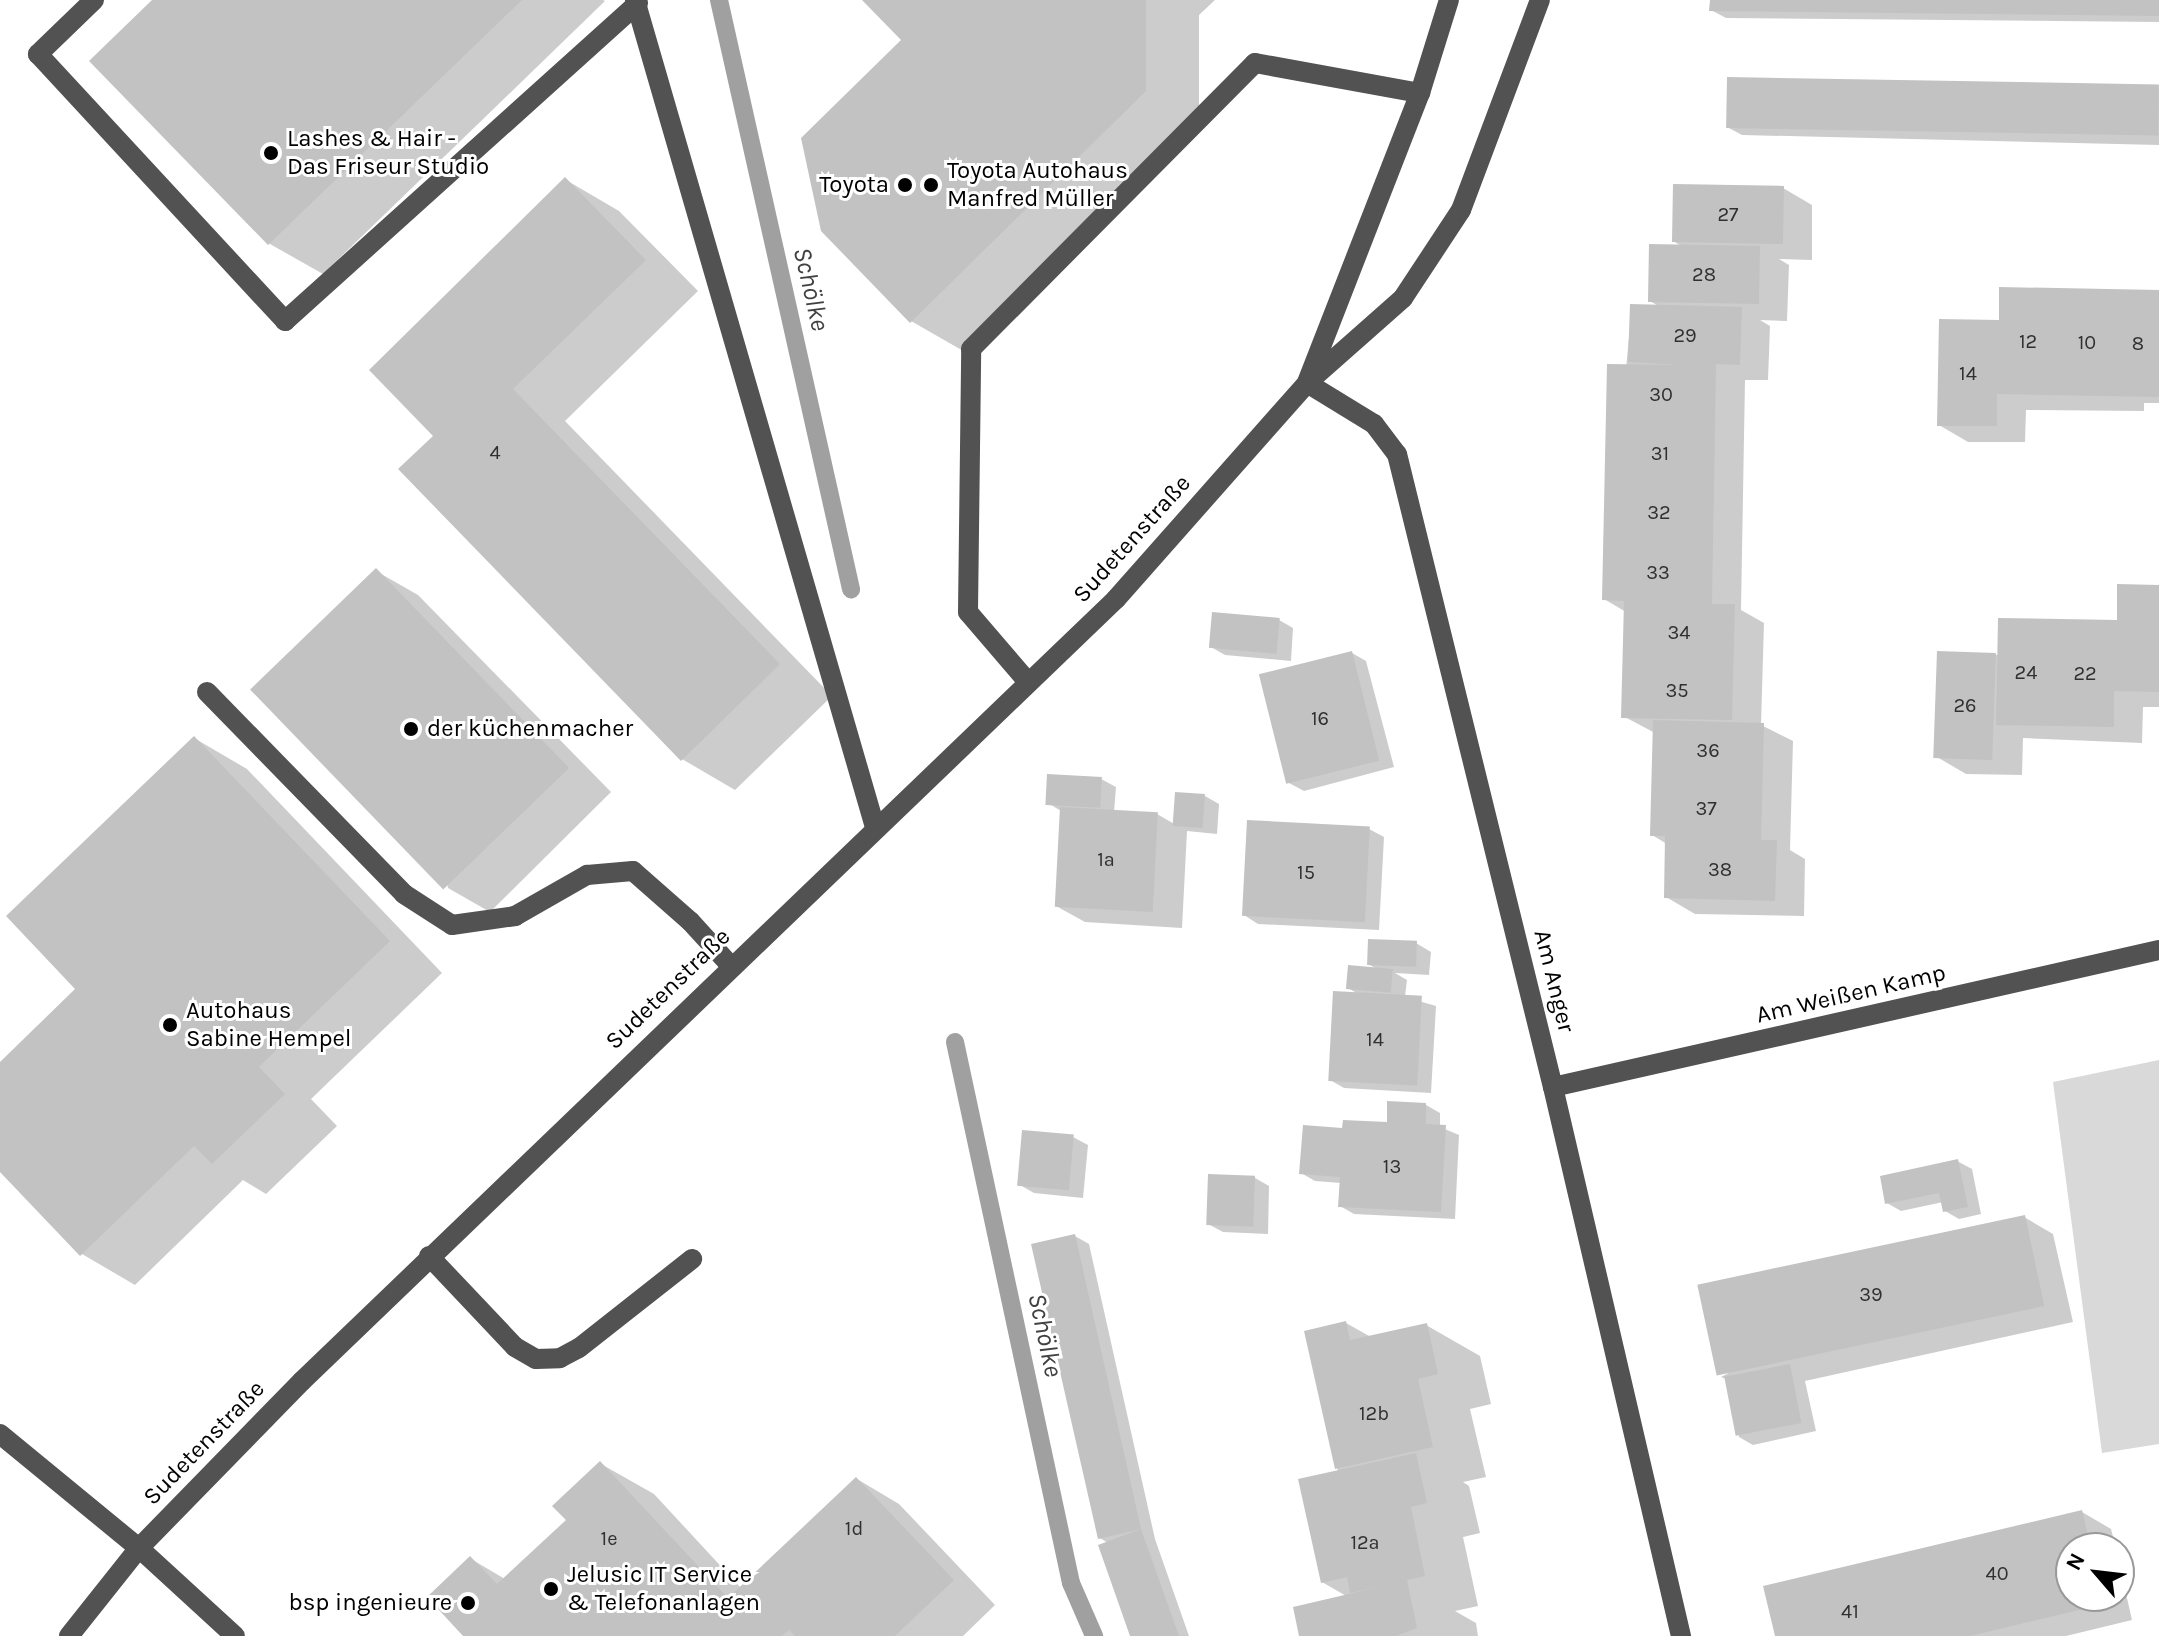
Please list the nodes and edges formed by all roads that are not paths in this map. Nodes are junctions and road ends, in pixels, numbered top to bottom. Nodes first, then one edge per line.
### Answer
1 (94, 0) edge
2 (1449, 0) edge
3 (1540, 0) edge
4 (637, 2) edge
5 (1420, 93) junction
6 (1307, 383) junction
7 (1028, 682) junction
8 (207, 692) dead end
9 (875, 827) junction
10 (2159, 950) edge
11 (730, 965) junction
12 (1553, 1087) junction
13 (429, 1256) junction
14 (692, 1259) dead end
15 (0, 1434) edge
16 (139, 1548) junction
17 (69, 1636) edge
18 (235, 1636) edge
19 (1681, 1636) edge

1 - 4 street
2 - 5 street, Sudetenstraße
3 - 6 street, Sudetenstraße
4 - 9 street
5 - 6 street, Sudetenstraße
5 - 7 street
6 - 7 street, Sudetenstraße
6 - 12 street, Am Anger
7 - 9 street, Sudetenstraße
8 - 11 street
9 - 11 street, Sudetenstraße
10 - 12 street, Am Weißen Kamp
11 - 13 street, Sudetenstraße
12 - 19 street, Am Anger
13 - 14 street
13 - 16 street, Sudetenstraße
15 - 16 street
16 - 17 street, Sudetenstraße
16 - 18 street

